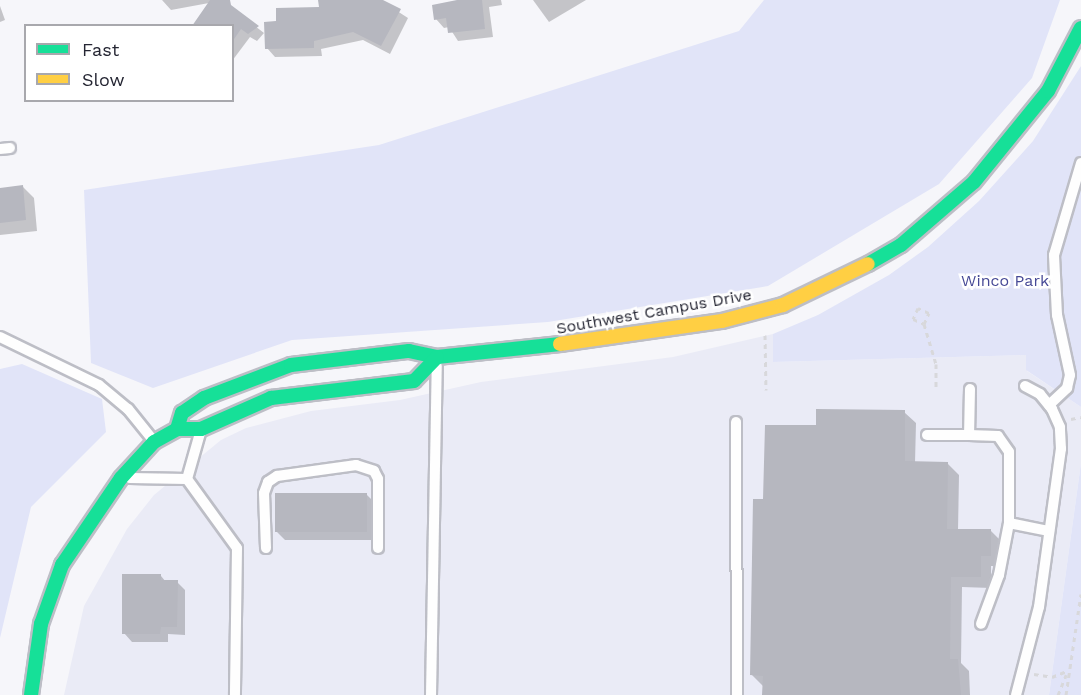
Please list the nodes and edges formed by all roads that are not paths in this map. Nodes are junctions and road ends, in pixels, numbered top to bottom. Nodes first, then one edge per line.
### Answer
1 (1081, 28) edge
2 (1081, 163) edge
3 (0, 337) edge
4 (437, 357) junction
5 (1025, 386) dead end
6 (970, 389) dead end
7 (1049, 405) junction
8 (736, 422) dead end
9 (177, 429) junction
10 (201, 429) junction
11 (927, 435) dead end
12 (969, 435) junction
13 (154, 442) junction
14 (121, 477) junction
15 (187, 479) junction
16 (1009, 523) junction
17 (1049, 531) junction
18 (266, 548) dead end
19 (378, 548) dead end
20 (981, 624) dead end
21 (32, 695) edge
22 (235, 695) edge
23 (431, 695) edge
24 (737, 695) edge
25 (1016, 695) edge

1 - 4 main road, Southwest Campus Drive
2 - 7 lane
3 - 13 lane
4 - 9 main road, Southwest Campus Drive
4 - 10 main road, Southwest Campus Drive
4 - 23 lane
5 - 7 lane
6 - 12 lane
7 - 17 lane
8 - 24 lane
9 - 10 main road, Southwest Campus Drive
9 - 13 main road, Southwest Campus Drive
10 - 15 lane
11 - 12 lane
12 - 16 lane
13 - 14 main road, Southwest Campus Drive
14 - 15 lane
14 - 21 main road, Southwest Campus Drive
15 - 22 lane
16 - 17 lane
16 - 20 lane
17 - 25 lane
18 - 19 lane

